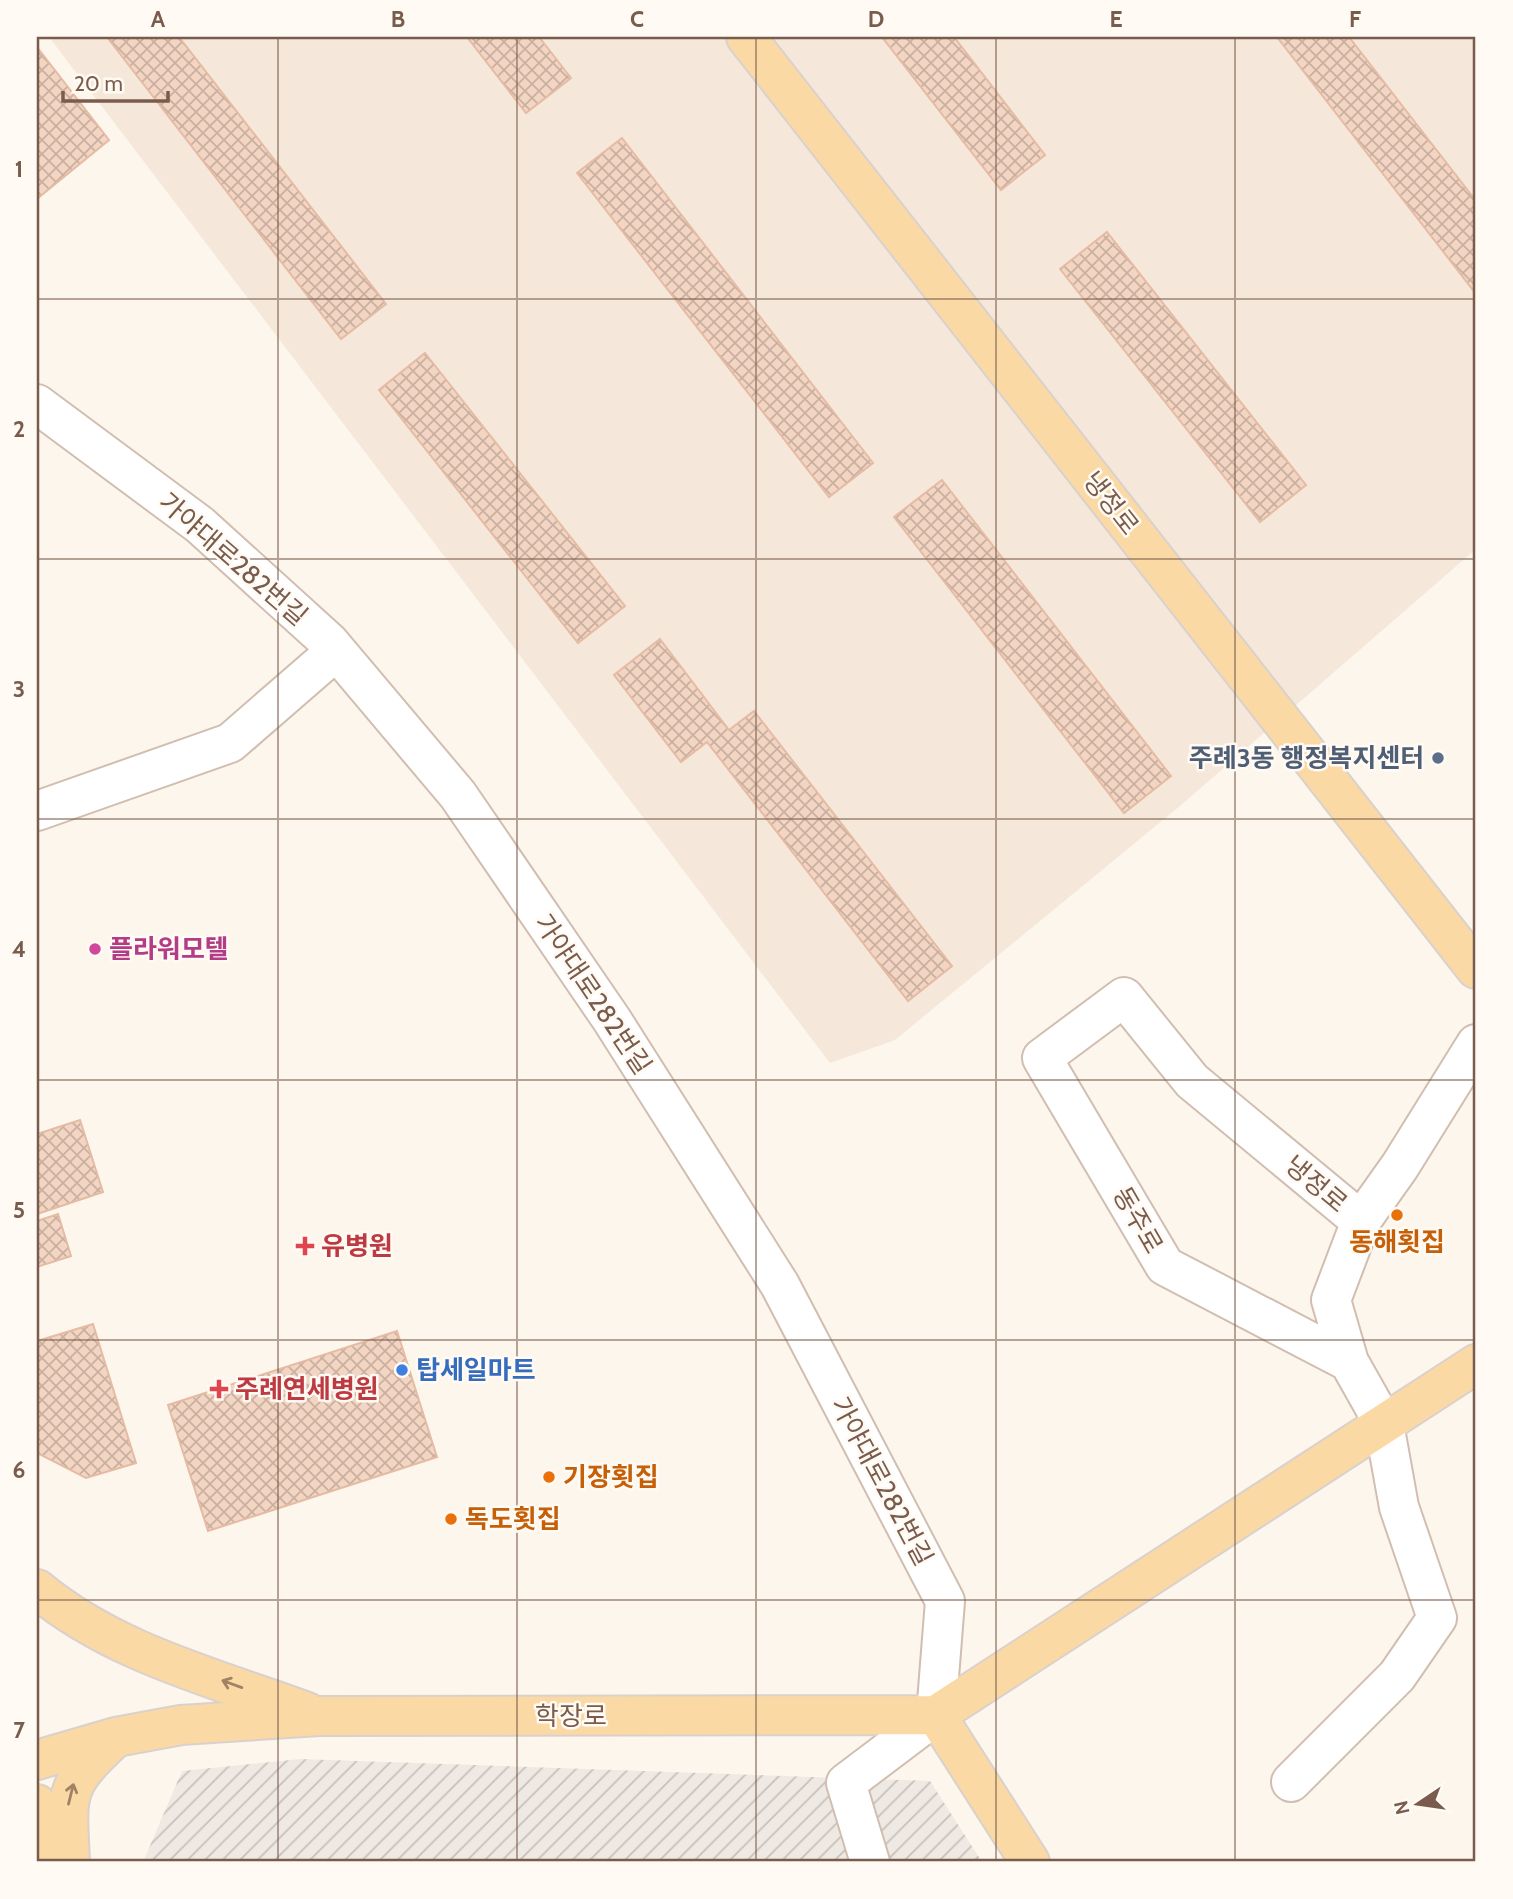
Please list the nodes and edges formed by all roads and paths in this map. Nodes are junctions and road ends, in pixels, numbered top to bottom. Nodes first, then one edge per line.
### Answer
1 (746, 37) edge
2 (37, 404) edge
3 (336, 651) junction
4 (37, 811) edge
5 (1476, 969) edge
6 (1124, 997) joint
7 (1476, 1044) edge
8 (1361, 1221) junction
9 (1349, 1362) junction
10 (1476, 1364) edge
11 (1384, 1424) junction
12 (37, 1589) edge
13 (936, 1715) junction
14 (319, 1716) junction
15 (116, 1737) junction
16 (37, 1760) edge
17 (1291, 1782) dead end
18 (37, 1804) edge
19 (57, 1862) edge
20 (70, 1862) edge
21 (870, 1862) edge
22 (1030, 1862) edge

1 - 5 main road, 냉정로
2 - 3 street, 가야대로282번길
3 - 4 street
3 - 13 street, 가야대로282번길
6 - 8 street, 냉정로
6 - 9 street, 동주로
7 - 8 street, 냉정로
8 - 9 street
9 - 11 street
10 - 11 main road
11 - 13 main road
11 - 17 street
14 -> 12 main road
13 - 14 main road, 학장로
13 - 21 street
13 - 22 main road
14 - 15 main road, 학장로
15 - 16 main road, 학장로
20 -> 15 main road
18 - 19 main road

